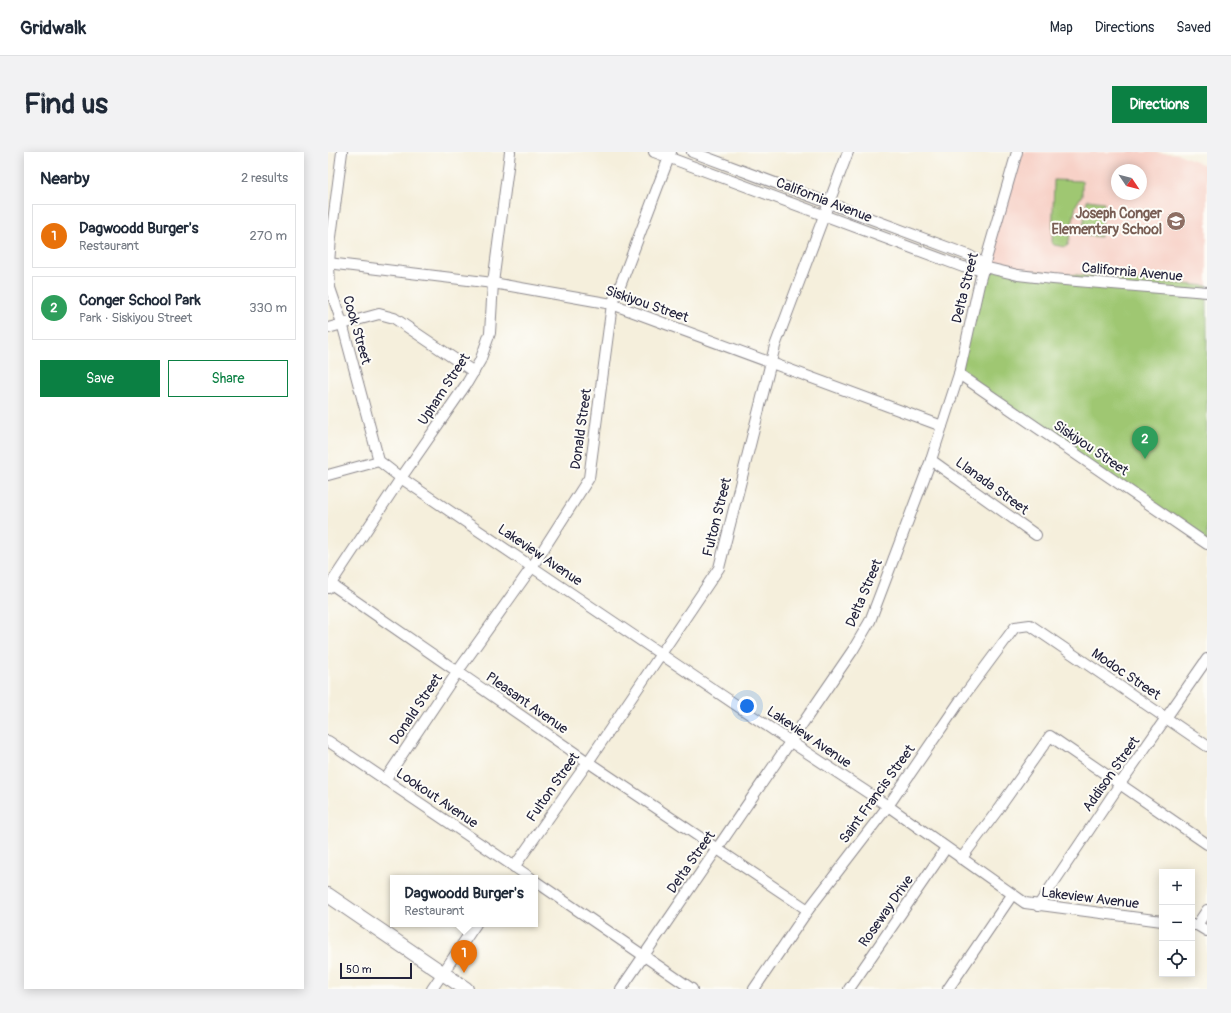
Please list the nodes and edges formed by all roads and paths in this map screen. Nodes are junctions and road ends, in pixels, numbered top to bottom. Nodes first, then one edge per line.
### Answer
1 (342, 152) edge
2 (510, 152) edge
3 (654, 152) edge
4 (692, 152) edge
5 (848, 152) edge
6 (1017, 152) edge
7 (670, 155) edge
8 (828, 203) junction
9 (824, 215) junction
10 (329, 264) edge
11 (984, 267) junction
12 (494, 283) junction
13 (1207, 292) edge
14 (612, 304) junction
15 (342, 323) junction
16 (328, 328) edge
17 (770, 363) junction
18 (474, 372) junction
19 (959, 374) junction
20 (942, 426) junction
21 (931, 460) junction
22 (379, 461) junction
23 (328, 475) edge
24 (401, 478) junction
25 (1036, 535) dead end
26 (1207, 544) edge
27 (532, 567) junction
28 (329, 586) edge
29 (1030, 625) joint
30 (660, 653) junction
31 (1207, 659) edge
32 (458, 671) junction
33 (1167, 718) junction
34 (328, 740) edge
35 (791, 742) junction
36 (1207, 746) edge
37 (588, 762) junction
38 (385, 780) junction
39 (1120, 784) junction
40 (888, 806) junction
41 (1207, 844) edge
42 (946, 848) junction
43 (717, 849) junction
44 (961, 859) junction
45 (514, 867) junction
46 (526, 875) edge
47 (538, 883) edge
48 (328, 895) edge
49 (1012, 895) junction
50 (1038, 906) junction
51 (808, 910) junction
52 (1207, 910) edge
53 (1159, 921) edge
54 (1195, 924) edge
55 (1195, 925) edge
56 (474, 927) edge
57 (1207, 931) edge
58 (644, 956) junction
59 (443, 973) junction
60 (432, 989) edge
61 (466, 989) edge
62 (622, 989) edge
63 (692, 989) edge
64 (754, 989) edge
65 (849, 989) edge
66 (948, 989) edge

1 - 10 street, Cook Street
2 - 12 street, Upham Street
3 - 7 street, California Avenue
4 - 8 street, California Avenue
5 - 8 street, Fulton Street
6 - 11 street, Delta Street
7 - 9 street, California Avenue
7 - 14 street, Donald Street
8 - 9 street, Fulton Street
8 - 11 street, California Avenue
9 - 11 street, California Avenue
9 - 17 street, Fulton Street
10 - 12 street, Siskiyou Street
10 - 15 street, Cook Street
11 - 13 street, California Avenue
11 - 19 street, Delta Street
12 - 14 street, Siskiyou Street
12 - 18 street, Upham Street
14 - 17 street, Siskiyou Street
14 - 27 street, Donald Street
15 - 16 street
15 - 18 street
15 - 22 street, Cook Street
17 - 20 street, Siskiyou Street
17 - 30 street, Fulton Street
18 - 24 street, Upham Street
19 - 20 street, Delta Street
19 - 26 street, Siskiyou Street
20 - 21 street, Delta Street
21 - 25 street, Llanada Street
21 - 35 street, Delta Street
22 - 23 street
22 - 24 street
24 - 27 street, Lakeview Avenue
24 - 28 street, Upham Street
27 - 30 street, Lakeview Avenue
27 - 32 street, Donald Street
28 - 32 street, Pleasant Avenue
29 - 33 street, Modoc Street
29 - 40 street, Saint Francis Street
30 - 35 street, Lakeview Avenue
30 - 37 street, Fulton Street
31 - 33 street, Addison Street
32 - 37 street, Pleasant Avenue
32 - 38 street, Donald Street
33 - 36 street, Modoc Street
33 - 39 street, Addison Street
34 - 38 street, Lookout Avenue
35 - 40 street, Lakeview Avenue
35 - 43 street, Delta Street
37 - 43 street, Pleasant Avenue
37 - 45 street, Fulton Street
38 - 45 street, Lookout Avenue
39 - 41 street
39 - 44 street
39 - 50 street, Addison Street
40 - 42 street, Lakeview Avenue
40 - 51 street, Saint Francis Street
42 - 44 street, Lakeview Avenue
42 - 65 street, Roseway Drive
43 - 51 street, Pleasant Avenue
43 - 58 street, Delta Street
44 - 49 street, Lakeview Avenue
45 - 46 street, Lookout Avenue
47 - 58 street
48 - 59 main road
49 - 50 street, Lakeview Avenue
49 - 66 street
50 - 53 street, Lakeview Avenue
51 - 64 street, Saint Francis Street
52 - 54 street
55 - 57 street
56 - 59 street
58 - 62 street, Delta Street
58 - 63 street
59 - 60 street
59 - 61 main road

